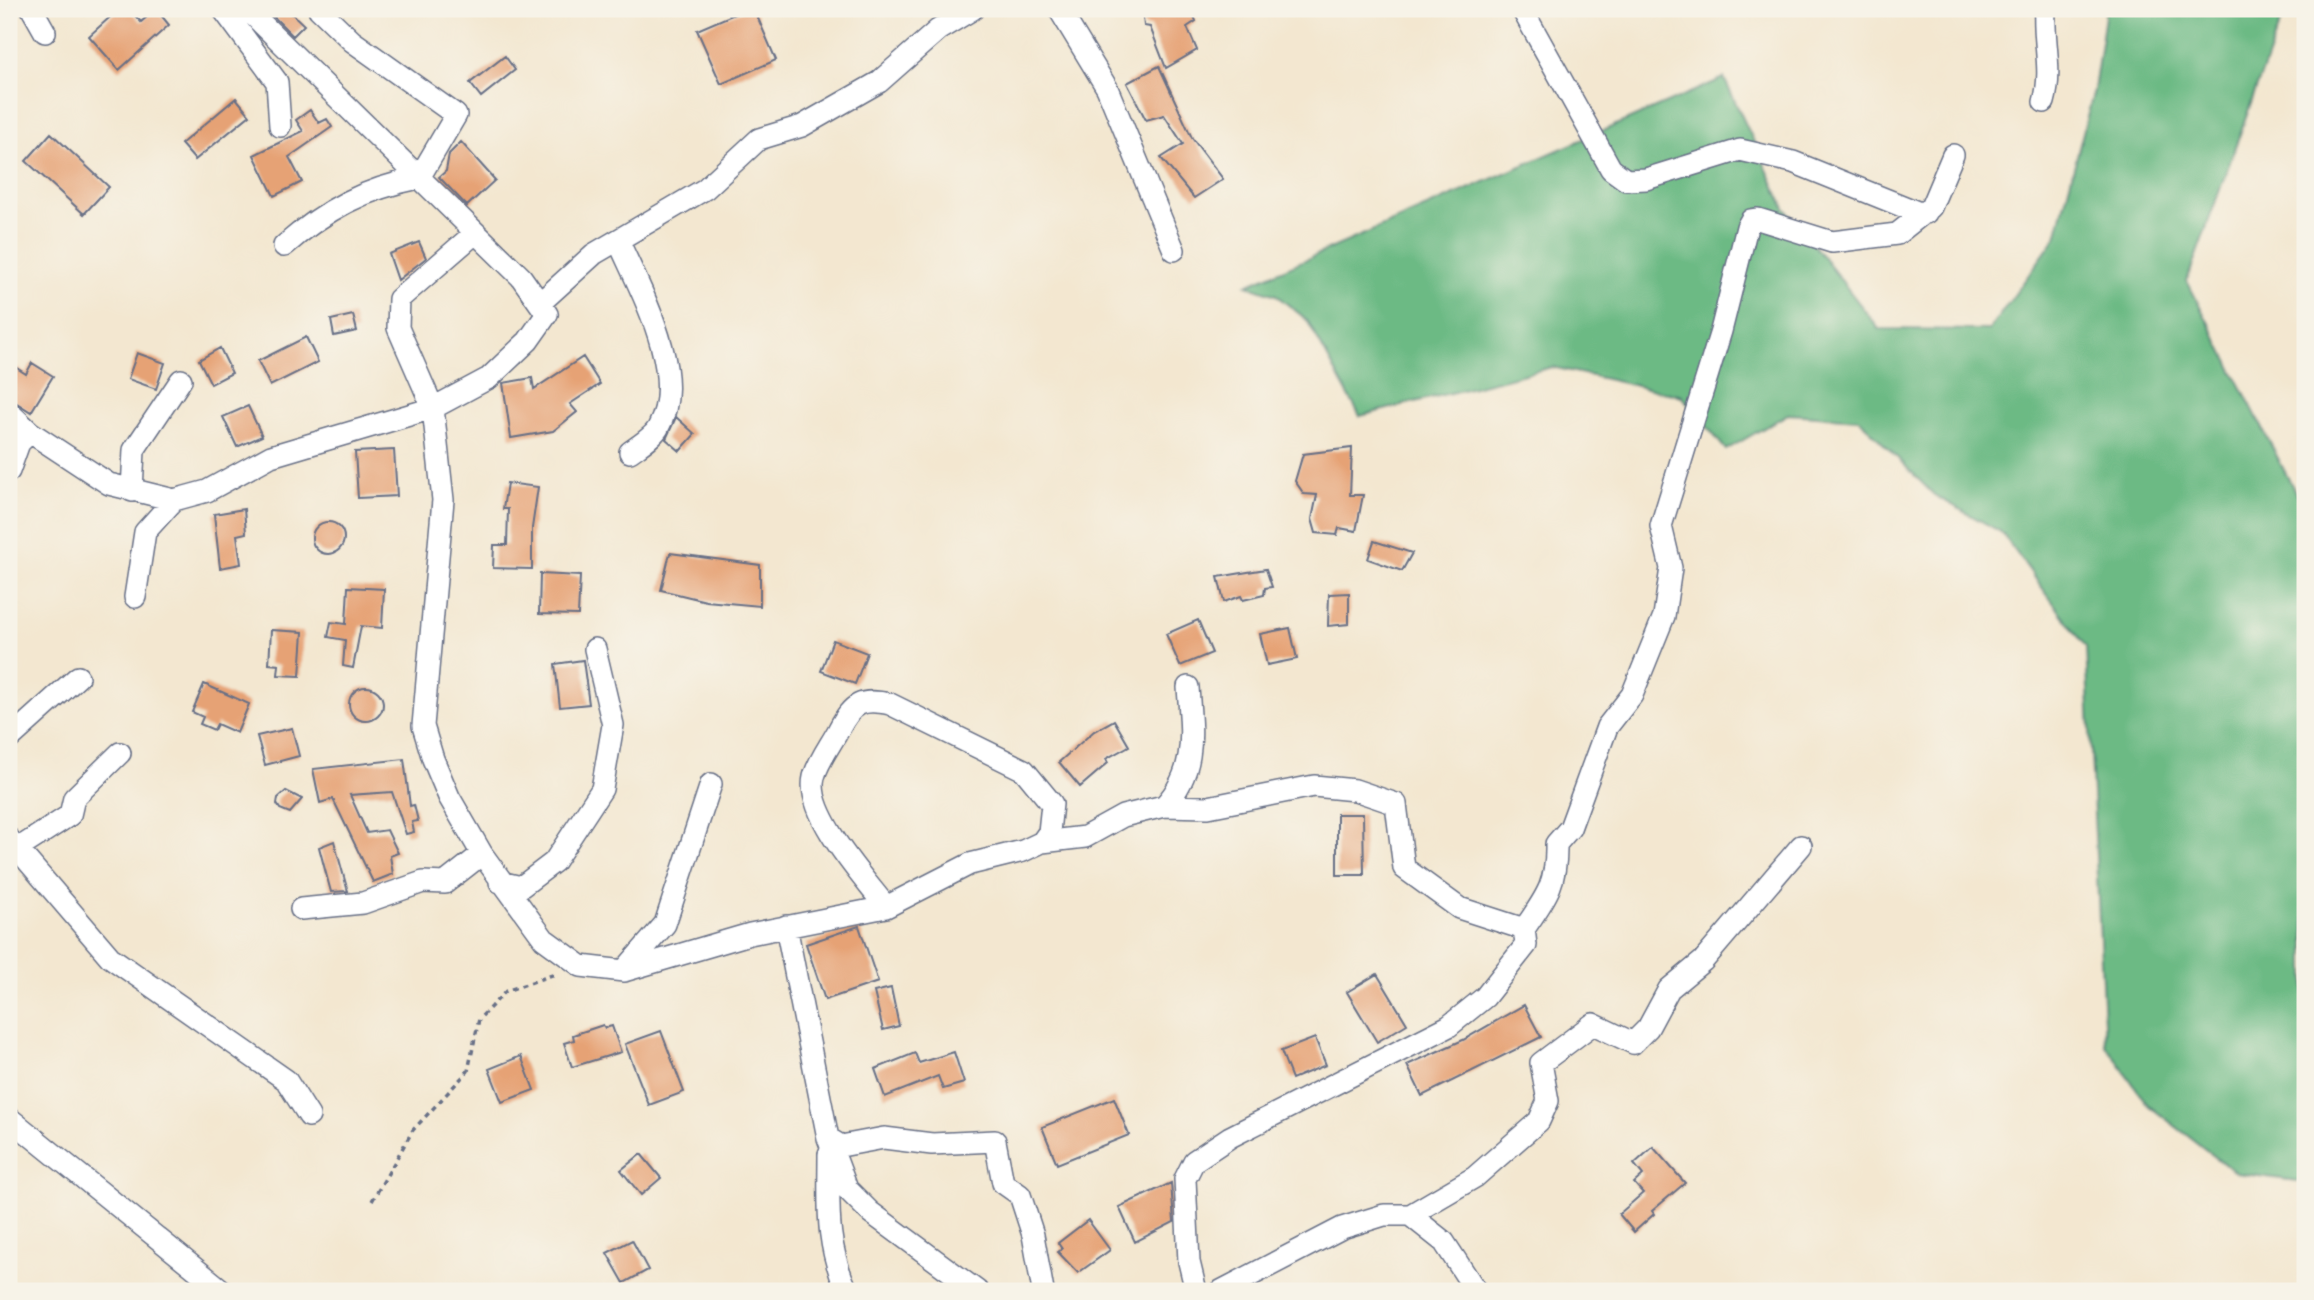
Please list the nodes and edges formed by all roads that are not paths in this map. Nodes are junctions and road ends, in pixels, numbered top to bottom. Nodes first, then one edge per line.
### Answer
1 (32, 9) edge
2 (223, 9) edge
3 (247, 9) edge
4 (319, 9) edge
5 (973, 9) edge
6 (1059, 9) edge
7 (1522, 9) edge
8 (2045, 9) edge
9 (45, 32) dead end
10 (2044, 102) dead end
11 (280, 127) dead end
12 (1953, 155) dead end
13 (419, 178) junction
14 (1926, 213) junction
15 (474, 234) junction
16 (618, 240) junction
17 (284, 246) dead end
18 (1174, 250) dead end
19 (540, 303) junction
20 (181, 380) dead end
21 (433, 408) junction
22 (9, 412) edge
23 (30, 432) junction
24 (630, 452) dead end
25 (9, 471) edge
26 (132, 491) junction
27 (174, 500) junction
28 (135, 597) dead end
29 (595, 649) dead end
30 (78, 677) dead end
31 (1188, 687) dead end
32 (9, 739) edge
33 (120, 753) dead end
34 (711, 784) dead end
35 (1164, 806) junction
36 (1042, 842) junction
37 (11, 845) edge
38 (1801, 846) dead end
39 (482, 853) junction
40 (500, 881) junction
41 (886, 908) junction
42 (301, 909) dead end
43 (786, 926) junction
44 (1524, 929) junction
45 (624, 971) junction
46 (309, 1116) dead end
47 (9, 1118) edge
48 (828, 1138) junction
49 (1410, 1215) junction
50 (223, 1291) edge
51 (847, 1291) edge
52 (977, 1291) edge
53 (1043, 1291) edge
54 (1196, 1291) edge
55 (1221, 1291) edge
56 (1476, 1291) edge

1 - 9 street
2 - 11 street
3 - 13 street
4 - 13 street
5 - 16 street
6 - 18 street
7 - 14 street
8 - 10 street
12 - 14 street
13 - 15 street
13 - 17 street
14 - 44 street
15 - 19 street
15 - 21 street
16 - 19 street
16 - 24 street
19 - 21 street
20 - 26 street
21 - 27 street
21 - 39 street
22 - 23 street
23 - 25 street
23 - 26 street
26 - 27 street
27 - 28 street
29 - 40 street
30 - 32 street
31 - 35 street
33 - 37 street
34 - 45 street
35 - 36 street
35 - 44 street
36 - 41 street
36 - 41 street
37 - 46 street
38 - 49 street
39 - 40 street
39 - 42 street
40 - 45 street
41 - 43 street
43 - 45 street
43 - 48 street
44 - 54 street
47 - 50 street
48 - 51 street
48 - 52 street
48 - 53 street
49 - 55 street
49 - 56 street

